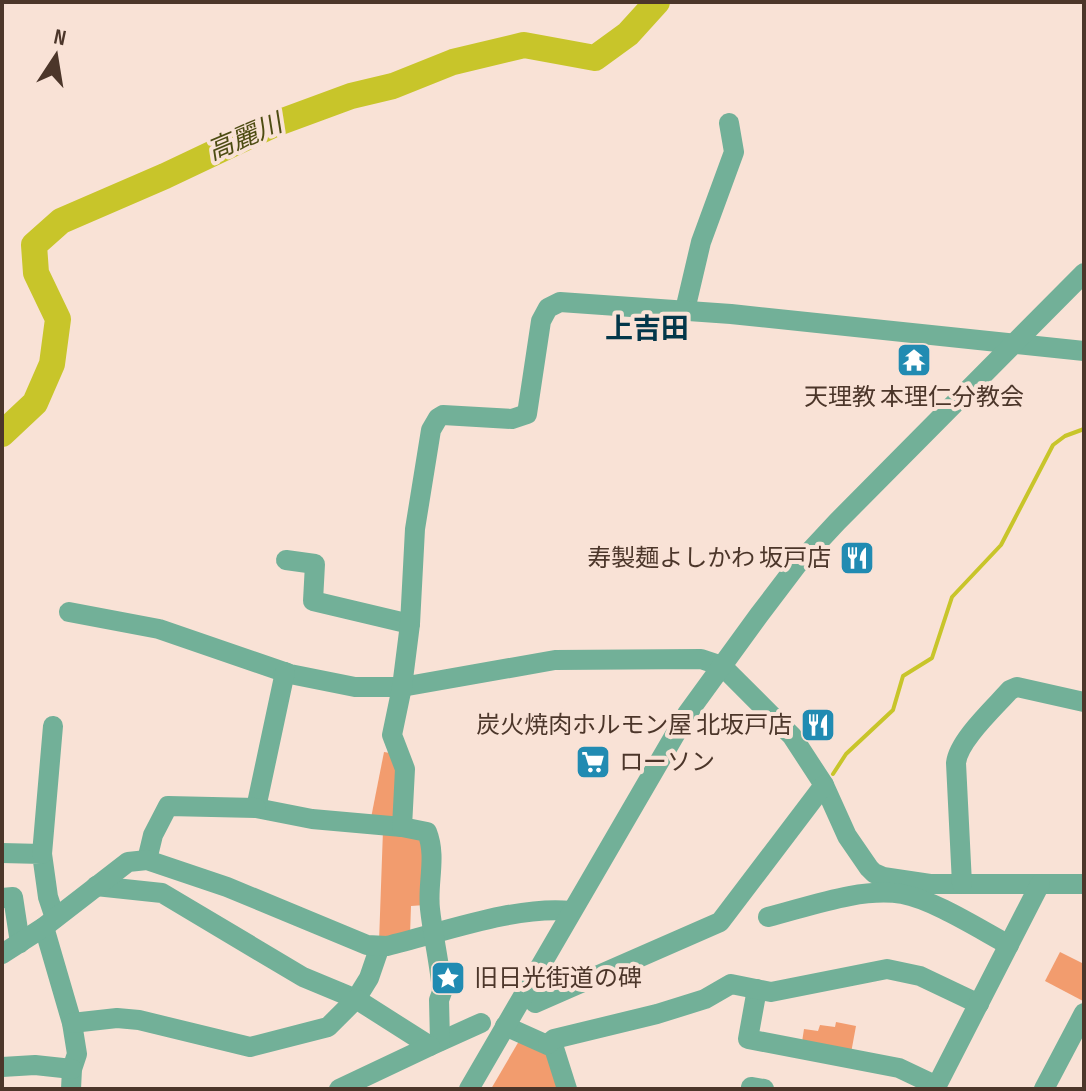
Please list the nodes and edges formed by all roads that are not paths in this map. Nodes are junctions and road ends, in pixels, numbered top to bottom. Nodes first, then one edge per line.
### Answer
1 (729, 123) dead end
2 (1084, 273) edge
3 (685, 310) junction
4 (1013, 344) junction
5 (1084, 351) edge
6 (286, 560) dead end
7 (69, 612) dead end
8 (410, 624) junction
9 (722, 666) junction
10 (285, 672) junction
11 (402, 687) junction
12 (1084, 702) edge
13 (53, 726) dead end
14 (824, 785) junction
15 (256, 808) junction
16 (402, 827) junction
17 (2, 853) edge
18 (42, 854) junction
19 (147, 860) junction
20 (962, 884) junction
21 (1040, 884) junction
22 (1084, 884) edge
23 (96, 886) junction
24 (2, 898) edge
25 (571, 911) junction
26 (768, 917) dead end
27 (50, 923) junction
28 (433, 935) junction
29 (20, 943) junction
30 (1009, 945) junction
31 (380, 946) junction
32 (2, 954) edge
33 (757, 989) junction
34 (356, 999) junction
35 (535, 1003) dead end
36 (979, 1004) junction
37 (1082, 1022) edge
38 (72, 1023) junction
39 (481, 1023) dead end
40 (505, 1026) junction
41 (435, 1044) junction
42 (548, 1044) junction
43 (2, 1067) edge
44 (72, 1079) edge
45 (936, 1088) edge
46 (339, 1089) edge
47 (469, 1089) edge
48 (567, 1089) edge
49 (1044, 1089) edge

1 - 3 street
2 - 4 street
3 - 4 street
3 - 8 street
4 - 5 street
4 - 9 street
6 - 8 street
7 - 10 street
8 - 11 street
9 - 11 street
9 - 14 street
9 - 25 street
10 - 11 street
10 - 15 street
11 - 16 street
12 - 20 street
13 - 18 street
14 - 20 street
14 - 35 street
15 - 16 street
15 - 19 street
16 - 28 street
17 - 18 street
18 - 27 street
19 - 23 street
19 - 31 street
20 - 21 street
21 - 22 street
21 - 30 street
23 - 27 street
23 - 34 street
24 - 29 street
25 - 28 street
25 - 40 street
26 - 30 street
27 - 29 street
27 - 38 street
28 - 31 street
28 - 41 street
29 - 32 street
30 - 36 street
31 - 34 street
33 - 36 street
33 - 42 street
33 - 45 street
34 - 38 street
34 - 41 street
36 - 45 street
37 - 49 street
38 - 44 street
39 - 41 street
40 - 42 street
40 - 47 street
41 - 46 street
42 - 48 street
43 - 44 street

